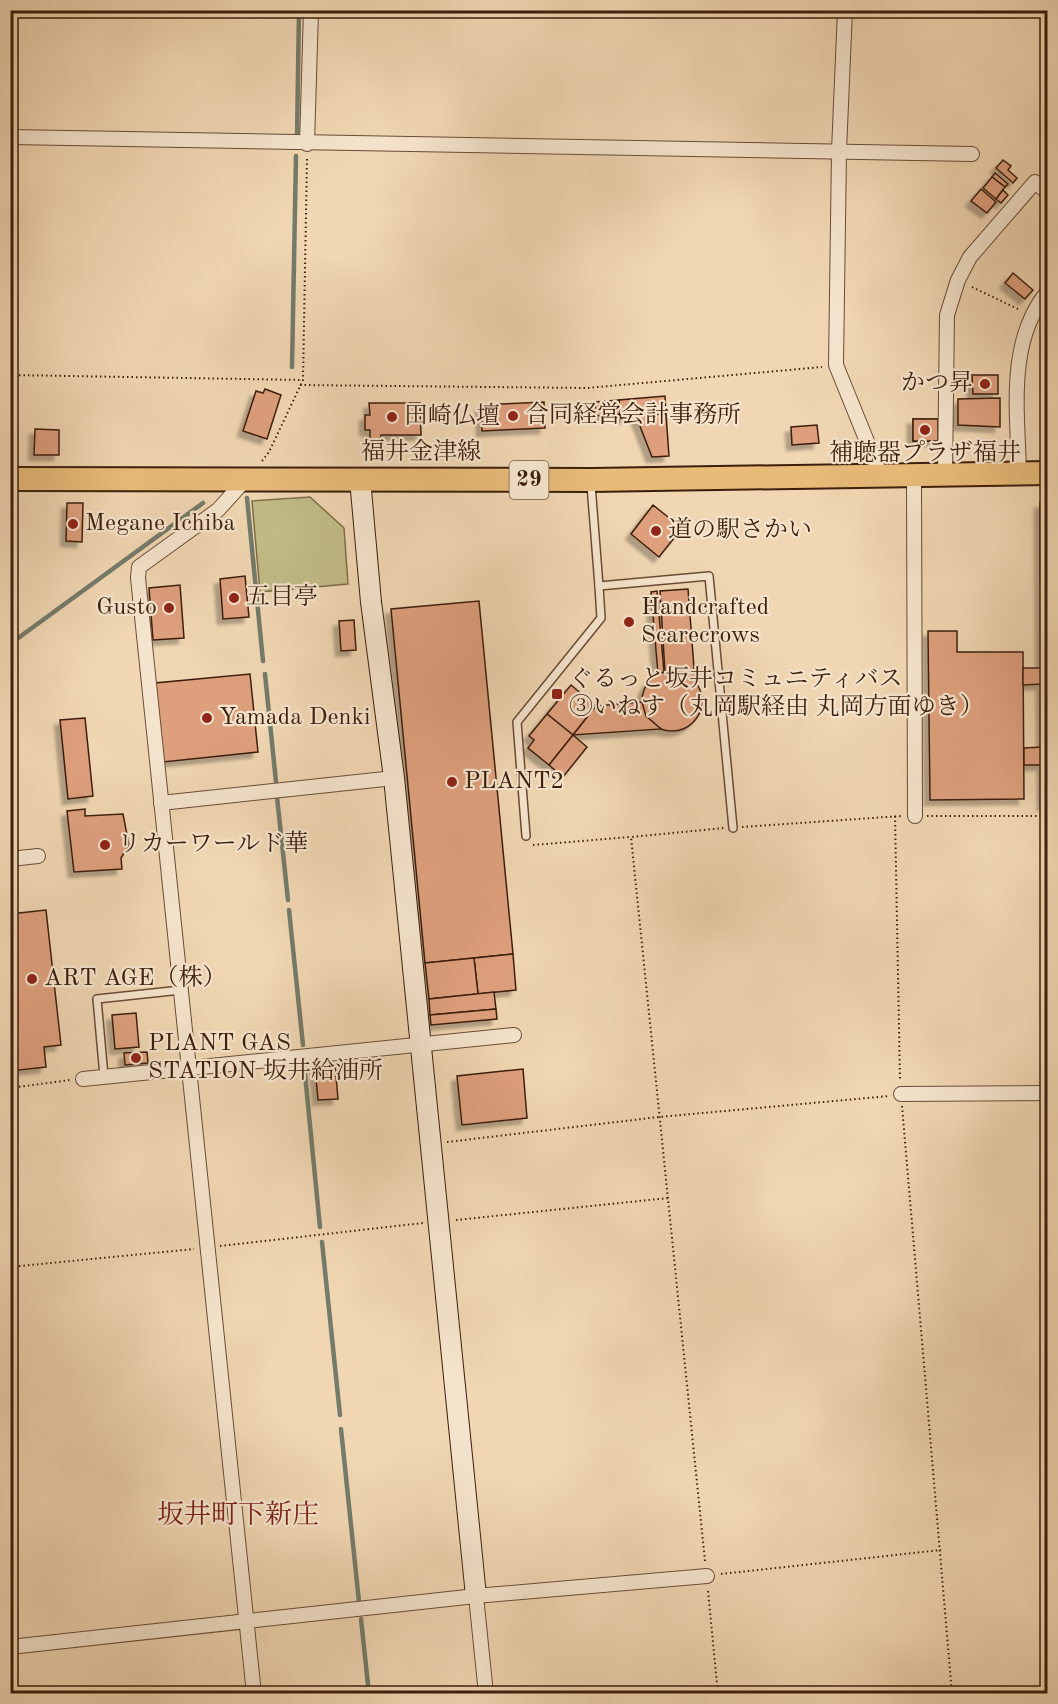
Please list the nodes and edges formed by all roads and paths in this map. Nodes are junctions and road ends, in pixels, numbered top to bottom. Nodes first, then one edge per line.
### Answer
1 (311, 10) edge
2 (845, 10) edge
3 (10, 137) edge
4 (307, 144) junction
5 (839, 151) junction
6 (972, 154) dead end
7 (1047, 193) edge
8 (958, 280) junction
9 (1047, 291) edge
10 (1033, 316) junction
11 (836, 365) junction
12 (10, 375) edge
13 (303, 380) junction
14 (300, 385) junction
15 (1047, 473) edge
16 (945, 474) junction
17 (1019, 474) junction
18 (914, 475) junction
19 (881, 476) junction
20 (10, 479) edge
21 (246, 479) junction
22 (360, 479) junction
23 (591, 480) junction
24 (598, 586) junction
25 (394, 778) junction
26 (162, 803) junction
27 (895, 816) junction
28 (915, 816) junction
29 (1047, 816) edge
30 (733, 828) junction
31 (526, 836) dead end
32 (631, 837) junction
33 (528, 845) dead end
34 (38, 856) dead end
35 (10, 859) edge
36 (181, 990) junction
37 (514, 1035) dead end
38 (421, 1043) junction
39 (188, 1067) junction
40 (104, 1076) junction
41 (82, 1079) joint
42 (10, 1088) edge
43 (1047, 1093) edge
44 (901, 1094) junction
45 (659, 1117) junction
46 (431, 1144) junction
47 (207, 1248) junction
48 (10, 1267) edge
49 (941, 1550) junction
50 (707, 1576) junction
51 (476, 1596) junction
52 (246, 1621) junction
53 (10, 1647) edge
54 (254, 1694) edge
55 (486, 1694) edge
56 (718, 1694) edge
57 (952, 1694) edge

1 - 4 street
2 - 5 street
3 - 4 street
4 - 5 street
4 - 13 path
5 - 6 street
5 - 11 street
7 - 8 street
8 - 10 path
8 - 16 street
9 - 10 street
10 - 17 street
11 - 14 path
11 - 19 street
12 - 13 path
13 - 14 path
14 - 21 path
15 - 17 main road, 福井金津線 / 29
16 - 17 main road, 福井金津線 / 29
16 - 18 main road, 福井金津線 / 29
18 - 19 main road, 福井金津線 / 29
18 - 28 street
19 - 23 main road, 福井金津線 / 29
20 - 21 main road, 福井金津線 / 29
21 - 22 main road, 福井金津線 / 29
21 - 26 street
22 - 23 main road, 福井金津線 / 29
22 - 25 street
23 - 24 lane
24 - 30 lane
24 - 31 lane
25 - 26 street
25 - 38 street
26 - 36 street
27 - 28 path
27 - 30 path
27 - 44 path
28 - 29 path
30 - 32 path
32 - 33 path
32 - 45 path
34 - 35 street
36 - 39 street
36 - 40 lane
37 - 38 street
38 - 39 street
38 - 46 street
39 - 40 street
39 - 47 street
40 - 41 street
41 - 42 path
43 - 44 street
44 - 45 path
44 - 49 path
45 - 46 path
45 - 50 path
46 - 51 street
47 - 48 path
47 - 52 street
49 - 50 path
49 - 57 path
50 - 51 street
50 - 56 path
51 - 52 street
51 - 55 street
52 - 53 street
52 - 54 street

